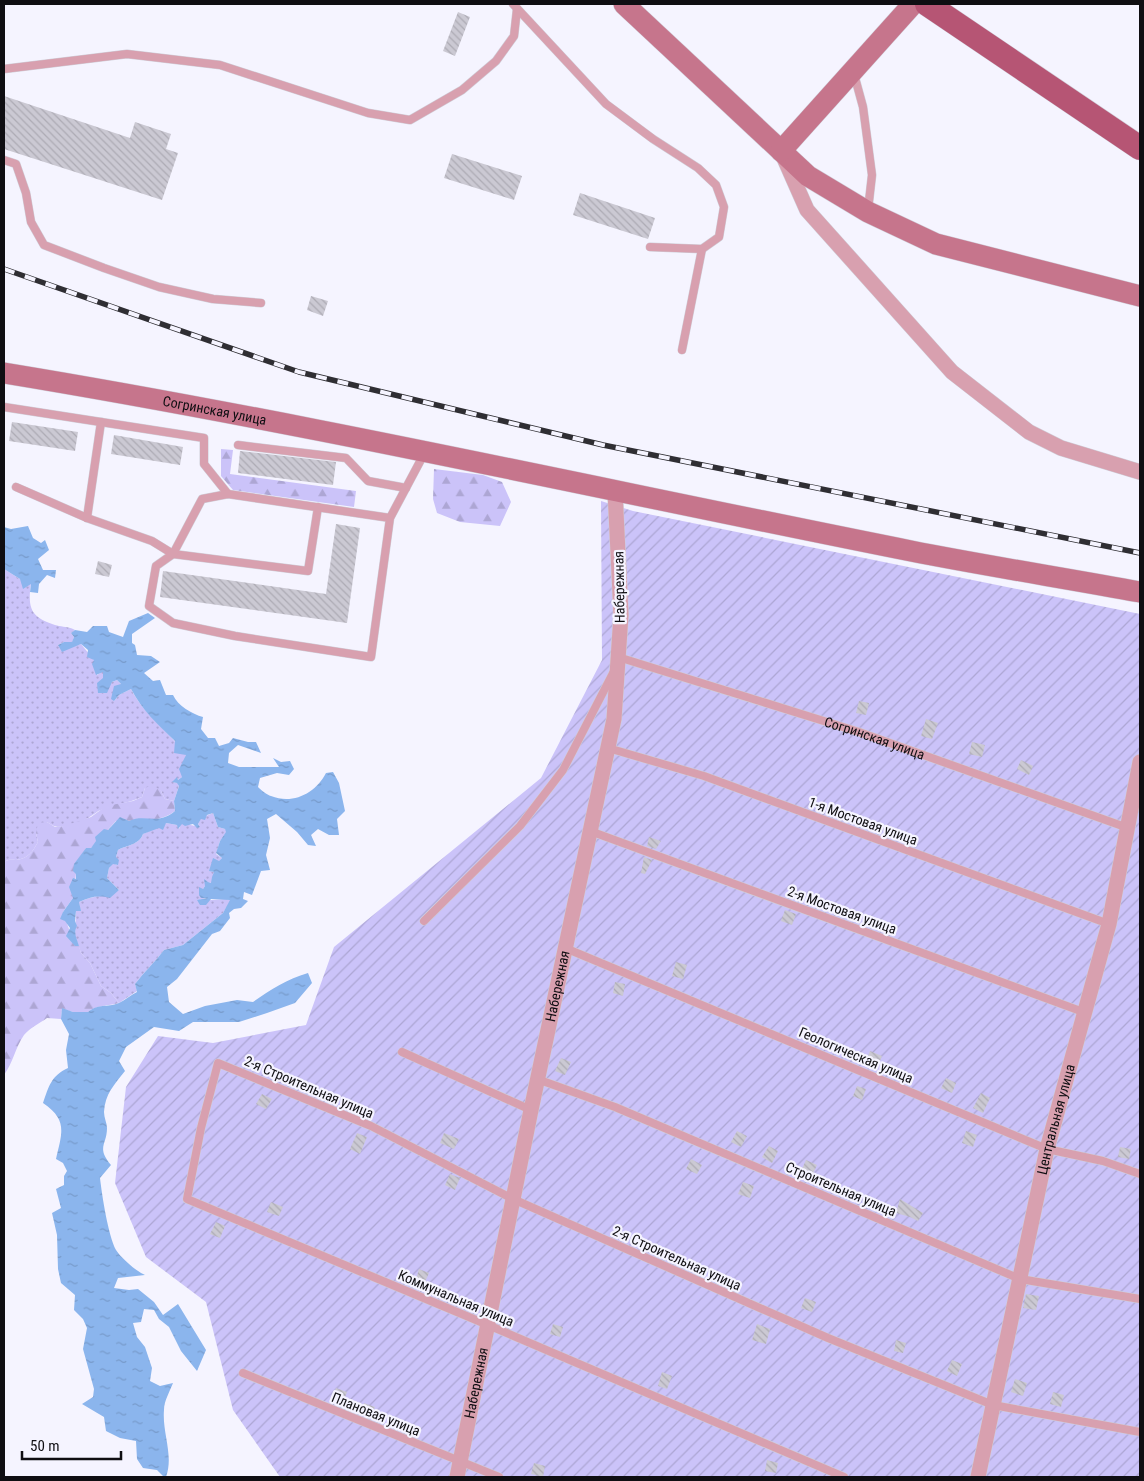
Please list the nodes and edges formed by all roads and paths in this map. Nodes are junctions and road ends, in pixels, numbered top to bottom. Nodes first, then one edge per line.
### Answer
1 (913, 4) edge
2 (927, 4) edge
3 (950, 4) edge
4 (515, 6) edge
5 (635, 11) edge
6 (4, 69) edge
7 (853, 70) junction
8 (1140, 135) edge
9 (1140, 148) edge
10 (781, 151) junction
11 (4, 160) edge
12 (868, 212) junction
13 (650, 247) dead end
14 (702, 249) junction
15 (1140, 296) edge
16 (261, 303) dead end
17 (682, 350) dead end
18 (4, 373) edge
19 (4, 407) edge
20 (101, 422) junction
21 (238, 445) dead end
22 (424, 452) junction
23 (1140, 472) edge
24 (16, 487) dead end
25 (406, 488) junction
26 (615, 491) junction
27 (228, 494) junction
28 (318, 507) junction
29 (87, 518) junction
30 (390, 518) junction
31 (173, 554) junction
32 (1140, 592) edge
33 (618, 661) junction
34 (608, 748) junction
35 (1140, 762) edge
36 (1128, 828) junction
37 (590, 831) junction
38 (424, 921) dead end
39 (1109, 924) junction
40 (565, 948) junction
41 (1086, 1013) junction
42 (402, 1052) dead end
43 (218, 1063) joint
44 (538, 1079) junction
45 (531, 1110) junction
46 (1047, 1149) junction
47 (1140, 1174) edge
48 (513, 1199) junction
49 (1020, 1279) junction
50 (1140, 1299) edge
51 (488, 1325) junction
52 (243, 1373) dead end
53 (993, 1406) junction
54 (1140, 1432) edge
55 (461, 1461) junction
56 (458, 1477) edge
57 (499, 1477) edge
58 (844, 1477) edge
59 (978, 1477) edge

1 - 7 street
2 - 9 main road
3 - 8 main road
4 - 6 lane
4 - 14 lane
5 - 10 street
7 - 10 street
7 - 12 lane
10 - 12 street
10 - 23 street
11 - 16 lane
12 - 15 street
13 - 14 lane
14 - 17 lane
18 - 22 street, Согринская улица
19 - 20 lane
20 - 27 lane
20 - 29 lane
21 - 25 lane
22 - 25 lane
22 - 26 street, Согринская улица
24 - 29 lane
25 - 30 lane
26 - 32 street, Согринская улица
26 - 33 street, Набережная
27 - 28 lane
27 - 31 lane
28 - 30 lane
28 - 31 lane
29 - 31 lane
30 - 31 lane
33 - 34 street, Набережная
33 - 36 lane, Согринская улица
33 - 38 lane
34 - 37 street, Набережная
34 - 39 lane, 1-я Мостовая улица
35 - 36 street, Центральная улица
36 - 39 street, Центральная улица
37 - 40 street, Набережная
37 - 41 lane, 2-я Мостовая улица
39 - 41 street, Центральная улица
40 - 44 street, Набережная
40 - 46 lane, Геологическая улица
41 - 46 street, Центральная улица
42 - 45 lane
43 - 48 lane, 2-я Строительная улица
43 - 51 lane, Коммунальная улица
44 - 45 street, Набережная
44 - 49 lane, Строительная улица
45 - 48 street, Набережная
46 - 47 lane, Геологическая улица
46 - 49 street, Центральная улица
48 - 51 street, Набережная
48 - 53 lane, 2-я Строительная улица
49 - 50 lane, Строительная улица
49 - 53 street, Центральная улица
51 - 55 street, Набережная
51 - 58 lane, Коммунальная улица
52 - 55 lane, Плановая улица
53 - 54 lane, 2-я Строительная улица
53 - 59 street, Центральная улица
55 - 56 street, Набережная
55 - 57 lane, Плановая улица

